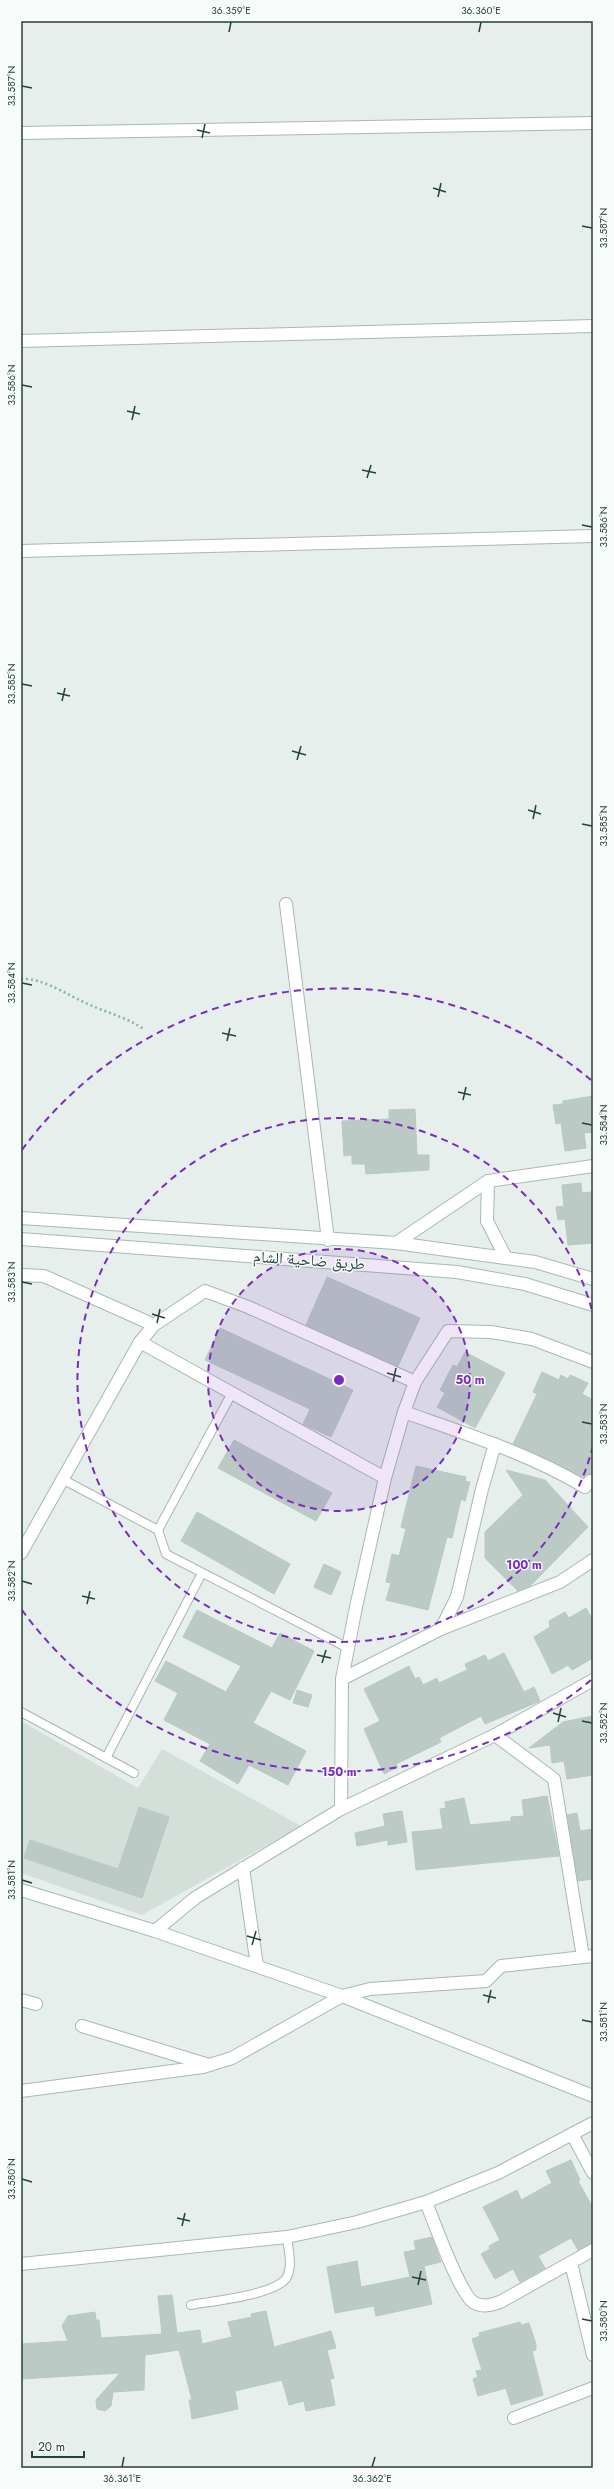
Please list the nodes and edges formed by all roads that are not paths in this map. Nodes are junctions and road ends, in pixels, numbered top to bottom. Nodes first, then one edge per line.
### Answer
1 (593, 123) edge
2 (21, 133) edge
3 (593, 326) edge
4 (21, 341) edge
5 (593, 536) edge
6 (21, 551) edge
7 (286, 904) dead end
8 (593, 1166) edge
9 (488, 1181) junction
10 (21, 1218) edge
11 (21, 1239) edge
12 (328, 1240) junction
13 (396, 1243) junction
14 (505, 1256) junction
15 (21, 1275) edge
16 (593, 1279) edge
17 (593, 1305) edge
18 (154, 1325) junction
19 (140, 1342) junction
20 (593, 1362) edge
21 (415, 1382) junction
22 (232, 1393) junction
23 (404, 1412) junction
24 (495, 1444) junction
25 (385, 1478) junction
26 (62, 1479) junction
27 (593, 1482) edge
28 (158, 1530) junction
29 (21, 1553) edge
30 (593, 1560) edge
31 (202, 1573) junction
32 (441, 1629) junction
33 (348, 1648) junction
34 (342, 1679) junction
35 (593, 1680) edge
36 (21, 1712) edge
37 (495, 1735) junction
38 (106, 1758) junction
39 (134, 1773) dead end
40 (341, 1809) junction
41 (244, 1868) junction
42 (21, 1890) edge
43 (155, 1931) junction
44 (588, 1956) edge
45 (257, 1966) junction
46 (342, 1996) junction
47 (21, 2000) edge
48 (36, 2004) dead end
49 (82, 2026) dead end
50 (210, 2065) junction
51 (21, 2091) edge
52 (593, 2096) edge
53 (593, 2123) edge
54 (572, 2134) junction
55 (593, 2173) edge
56 (426, 2202) junction
57 (287, 2237) junction
58 (593, 2250) edge
59 (570, 2263) junction
60 (21, 2264) edge
61 (191, 2305) dead end
62 (593, 2355) edge
63 (593, 2388) edge
64 (514, 2418) dead end

1 - 2 street
3 - 4 street
5 - 6 street
7 - 12 street
8 - 9 street
9 - 13 street
9 - 14 street
10 - 12 street, طريق ضاحية الشام
11 - 17 street, طريق ضاحية الشام
12 - 13 street, طريق ضاحية الشام
13 - 14 street, طريق ضاحية الشام
14 - 16 street, طريق ضاحية الشام
15 - 18 street
18 - 19 street
18 - 21 street
19 - 22 street
19 - 26 street
20 - 21 street
21 - 23 street
22 - 25 street
22 - 28 lane
23 - 24 street
23 - 25 street
24 - 27 street
24 - 32 street
25 - 33 street
26 - 28 lane
26 - 29 street
28 - 31 lane
30 - 32 street
31 - 33 lane
31 - 38 lane
32 - 34 street
33 - 34 street
34 - 40 street
35 - 37 street
36 - 38 lane
37 - 40 street
37 - 44 street
38 - 39 lane
40 - 41 street
41 - 43 street
41 - 45 street
42 - 43 street
43 - 45 street
44 - 46 street
45 - 46 street
46 - 50 street
46 - 52 street
47 - 48 street
49 - 50 street
50 - 51 street
53 - 54 street
54 - 55 street
54 - 56 street
56 - 57 street
56 - 59 street
57 - 60 street
57 - 61 lane
58 - 59 street
59 - 62 street
63 - 64 street

